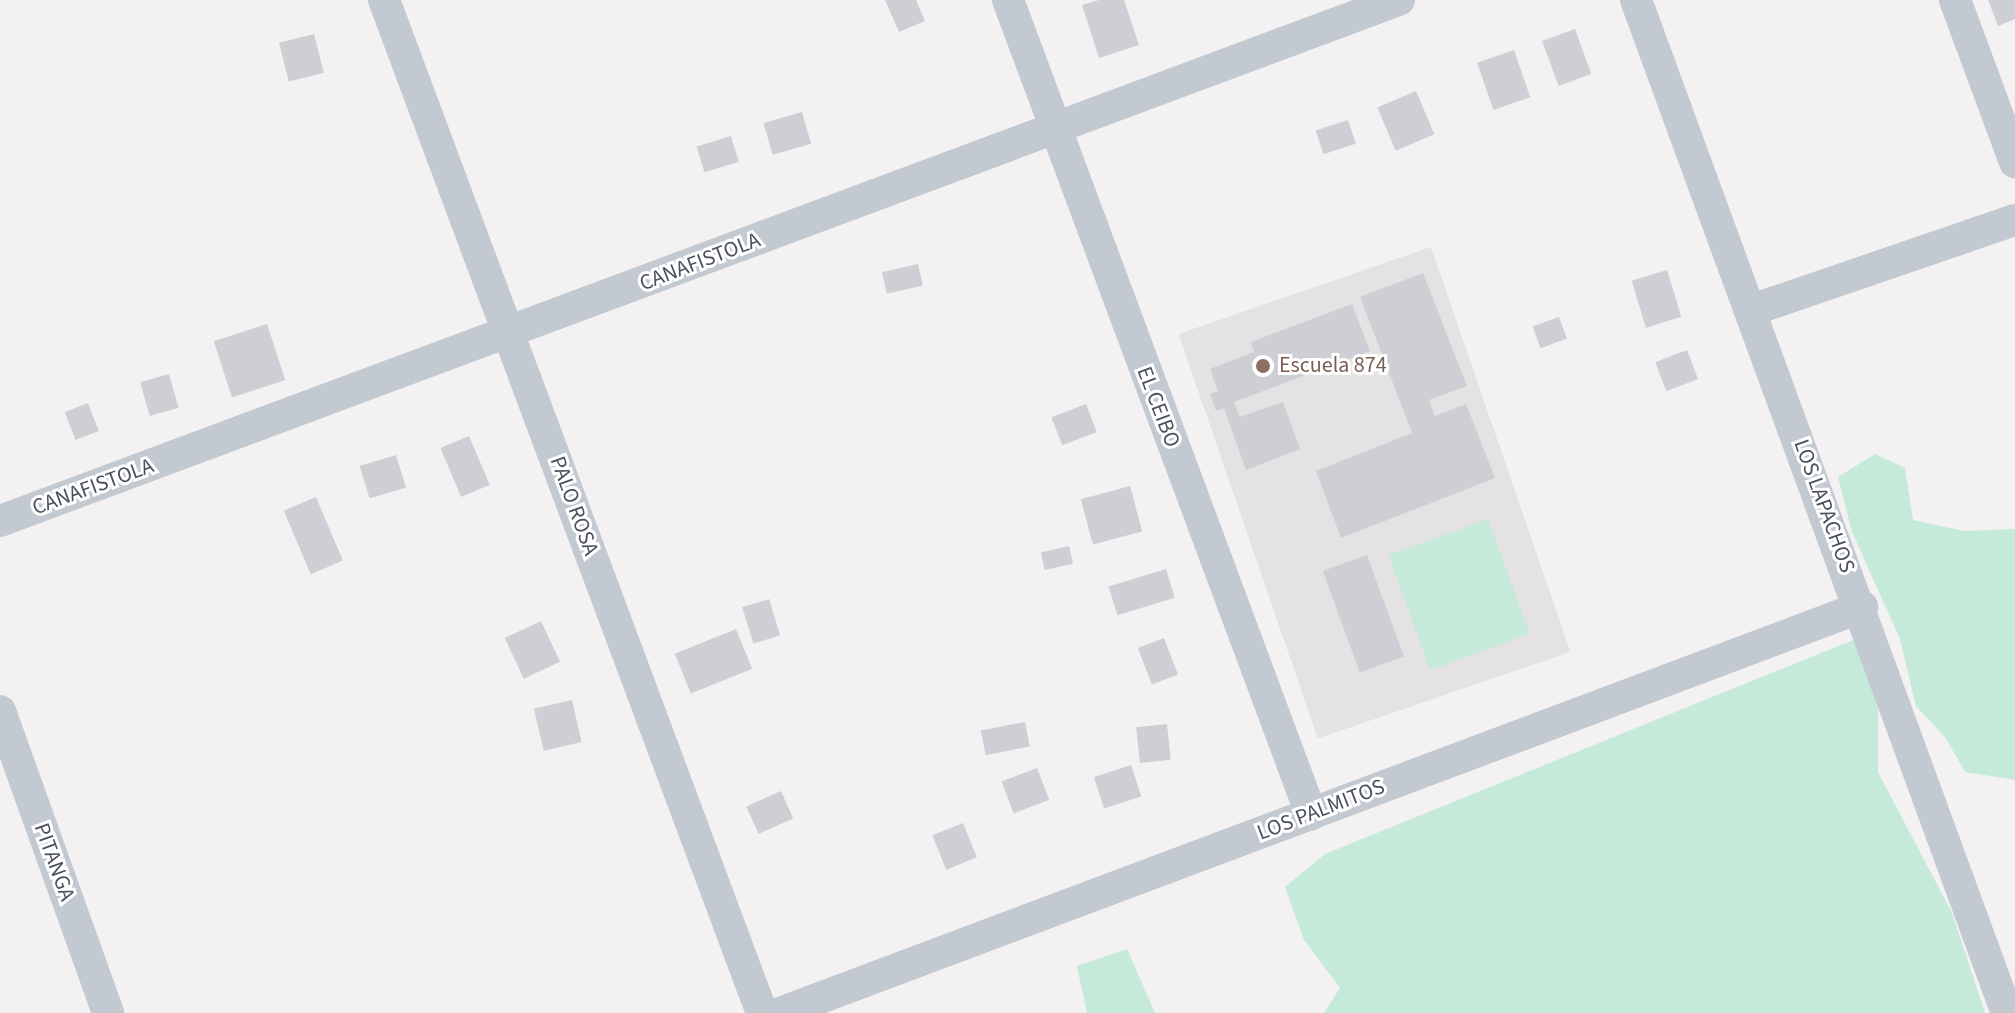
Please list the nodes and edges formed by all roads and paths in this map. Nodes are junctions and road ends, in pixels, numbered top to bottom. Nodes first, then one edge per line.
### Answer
1 (384, 0) edge
2 (1008, 0) edge
3 (1399, 0) edge
4 (1636, 0) edge
5 (1955, 0) edge
6 (1054, 130) junction
7 (2015, 162) edge
8 (2015, 220) edge
9 (1752, 310) junction
10 (509, 334) junction
11 (0, 521) edge
12 (1862, 607) junction
13 (0, 711) edge
14 (1311, 814) junction
15 (108, 1013) edge
16 (762, 1013) edge
17 (780, 1013) edge
18 (2007, 1013) edge

1 - 10 street, PALO ROSA
2 - 6 street, EL CEIBO
3 - 6 street, CANAFISTOLA
4 - 9 street, LOS LAPACHOS
5 - 7 street
6 - 10 street, CANAFISTOLA
6 - 14 street, EL CEIBO
8 - 9 street
9 - 12 street, LOS LAPACHOS
10 - 11 street, CANAFISTOLA
10 - 16 street, PALO ROSA
12 - 14 street, LOS PALMITOS
12 - 18 street, LOS LAPACHOS
13 - 15 street, PITANGA
14 - 17 street, LOS PALMITOS

